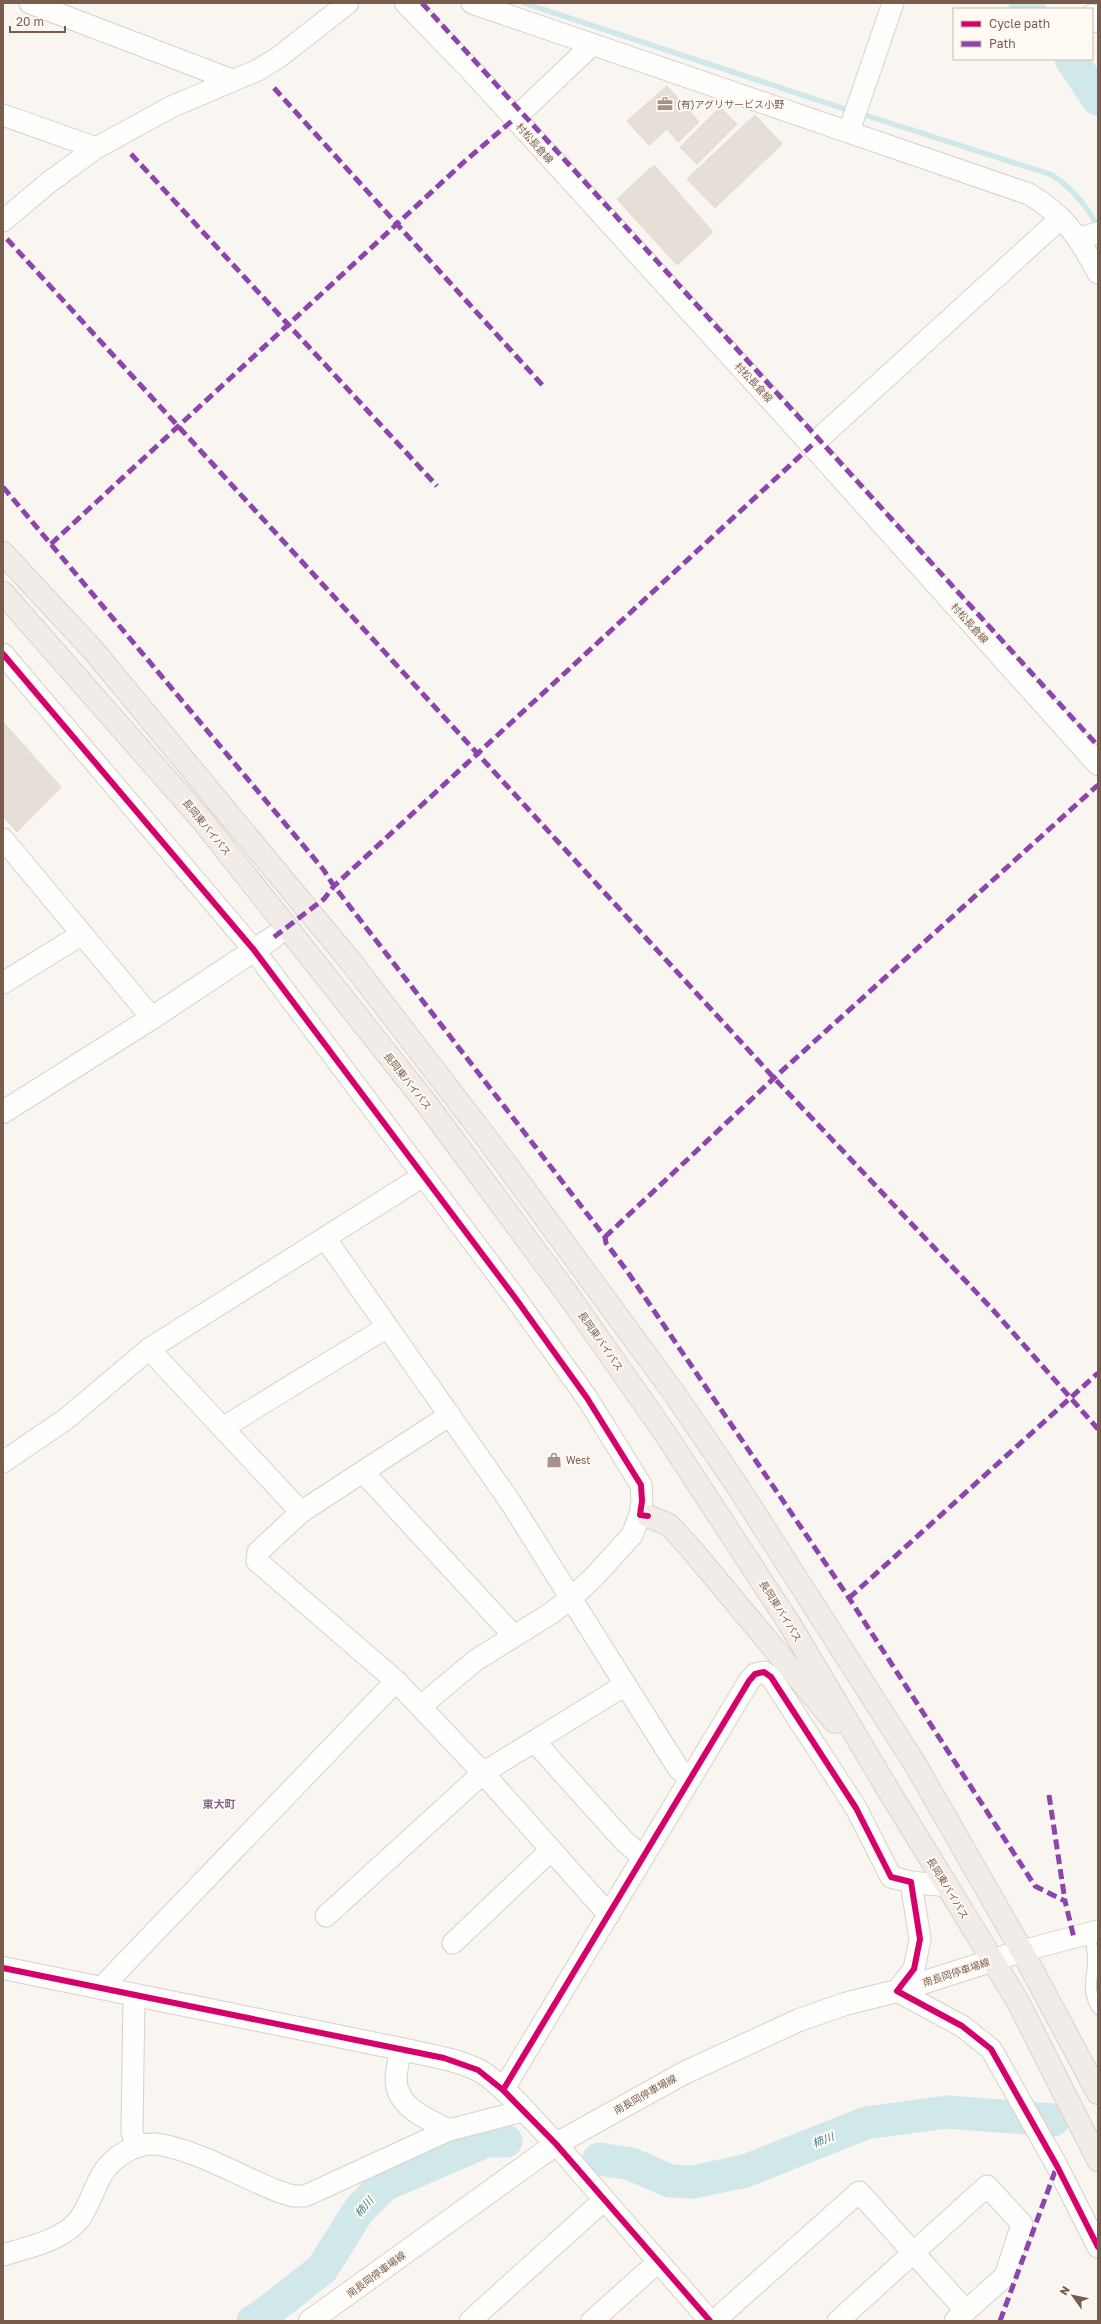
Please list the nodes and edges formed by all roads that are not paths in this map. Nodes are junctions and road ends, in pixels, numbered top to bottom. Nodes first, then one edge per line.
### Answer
1 (30, 3) edge
2 (348, 3) edge
3 (406, 3) edge
4 (472, 3) edge
5 (893, 3) edge
6 (592, 45) junction
7 (232, 80) junction
8 (3, 115) edge
9 (514, 119) junction
10 (849, 131) junction
11 (96, 148) junction
12 (1061, 218) junction
13 (3, 222) edge
14 (1088, 235) edge
15 (1098, 273) edge
16 (812, 445) junction
17 (3, 539) edge
18 (3, 553) edge
19 (3, 593) edge
20 (93, 650) junction
21 (3, 654) edge
22 (1098, 764) edge
23 (7, 851) edge
24 (82, 934) junction
25 (274, 937) dead end
26 (254, 950) junction
27 (3, 983) edge
28 (152, 1018) junction
29 (3, 1112) edge
30 (424, 1176) junction
31 (325, 1238) junction
32 (387, 1327) junction
33 (149, 1348) junction
34 (450, 1415) junction
35 (224, 1427) junction
36 (3, 1462) edge
37 (362, 1472) junction
38 (301, 1512) junction
39 (644, 1515) junction
40 (570, 1599) junction
41 (514, 1636) junction
42 (396, 1681) junction
43 (625, 1685) junction
44 (421, 1706) junction
45 (535, 1742) junction
46 (482, 1773) junction
47 (691, 1778) junction
48 (887, 1788) junction
49 (551, 1850) junction
50 (643, 1857) junction
51 (911, 1882) junction
52 (947, 1886) junction
53 (610, 1914) junction
54 (326, 1916) dead end
55 (1094, 1932) edge
56 (453, 1943) dead end
57 (1022, 1951) junction
58 (992, 1960) junction
59 (3, 1968) edge
60 (101, 1988) junction
61 (896, 1991) junction
62 (134, 1996) junction
63 (1098, 2009) edge
64 (400, 2049) junction
65 (503, 2090) junction
66 (1098, 2093) edge
67 (523, 2111) junction
68 (449, 2130) junction
69 (556, 2144) junction
70 (137, 2146) junction
71 (1098, 2160) edge
72 (604, 2200) junction
73 (1098, 2247) edge
74 (913, 2253) junction
75 (3, 2254) edge
76 (658, 2262) junction
77 (961, 2316) edge
78 (310, 2321) edge
79 (470, 2321) edge
80 (592, 2321) edge
81 (710, 2321) edge
82 (714, 2321) edge
83 (838, 2321) edge

1 - 7 street
2 - 7 street
3 - 9 main road, 村松長倉線
4 - 6 street
5 - 10 street
6 - 9 street
6 - 10 street
7 - 11 street
8 - 11 street
9 - 16 main road, 村松長倉線
10 - 12 street
11 - 13 street
12 - 14 street
12 - 16 street
14 - 15 street
16 - 22 main road, 村松長倉線
17 - 20 highway
18 - 20 highway
19 - 48 highway, 長岡東バイパス
20 - 57 highway
21 - 26 street
23 - 24 street
24 - 27 street
24 - 28 street
25 - 26 main road
26 - 28 main road
26 - 30 street
28 - 29 main road
30 - 31 street
30 - 39 street
31 - 32 street
31 - 33 street
32 - 34 street
32 - 35 street
33 - 35 street
33 - 36 street
34 - 37 street
34 - 40 street
35 - 38 street
37 - 38 street
37 - 41 street
38 - 42 street
39 - 40 street
39 - 48 highway
40 - 41 street
40 - 43 street
41 - 44 street
42 - 44 street
42 - 60 street
43 - 45 street
43 - 47 street
44 - 46 street
45 - 46 street
45 - 50 street
46 - 49 street
46 - 54 street
47 - 50 street
47 - 51 street
48 - 52 highway, 長岡東バイパス
49 - 53 street
49 - 56 street
50 - 53 street
51 - 52 street
51 - 61 street
52 - 58 highway, 長岡東バイパス
53 - 65 street
55 - 57 street
55 - 63 lane
57 - 58 main road, 南長岡停車場線
57 - 66 highway
58 - 61 main road, 南長岡停車場線
58 - 71 highway, 長岡東バイパス
59 - 60 main road
60 - 62 main road
61 - 69 main road, 南長岡停車場線
61 - 73 street
62 - 64 main road
62 - 70 street
64 - 65 main road
64 - 68 street
65 - 67 main road
67 - 68 street
67 - 69 main road
68 - 70 street
69 - 72 street
69 - 78 main road, 南長岡停車場線
70 - 75 street
72 - 76 street
72 - 79 street
74 - 77 street
74 - 77 street
74 - 82 street
74 - 83 street
76 - 80 street
76 - 81 street

